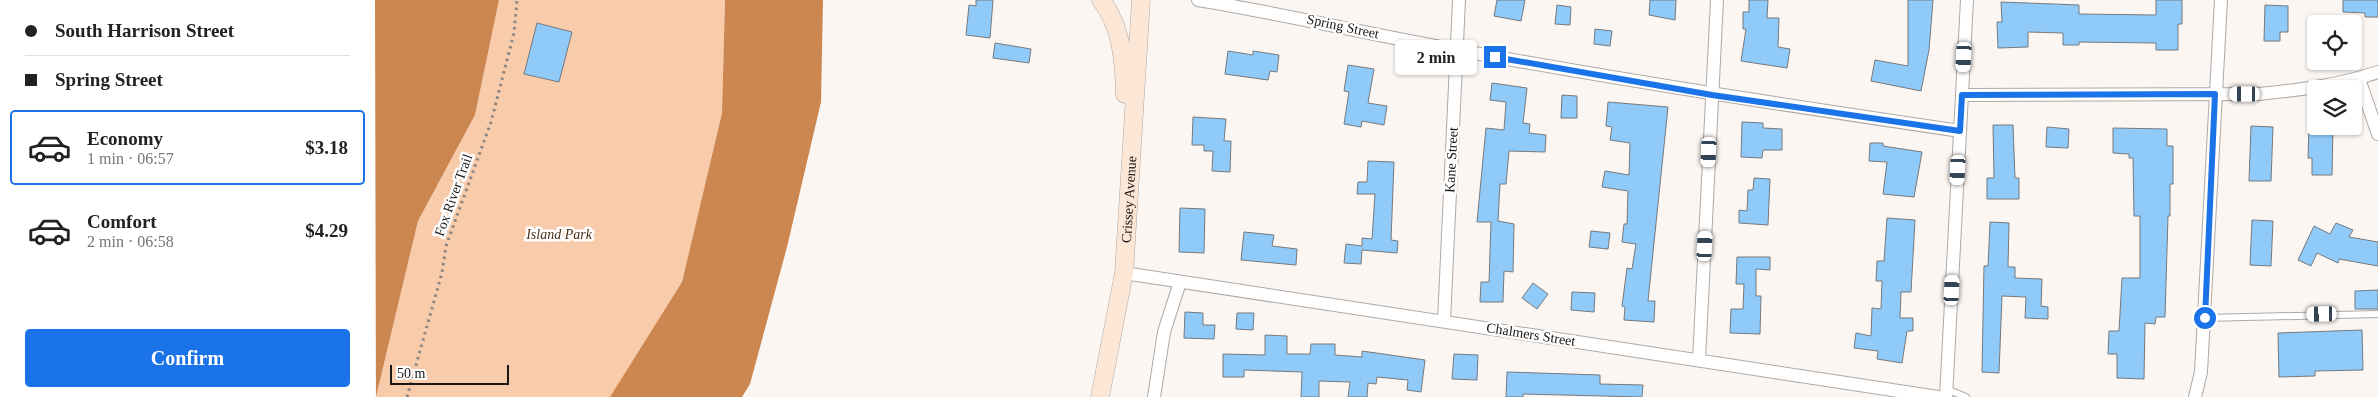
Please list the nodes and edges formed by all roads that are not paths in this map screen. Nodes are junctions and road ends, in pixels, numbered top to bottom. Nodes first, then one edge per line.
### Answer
1 (1101, 0) edge
2 (1141, 0) edge
3 (1199, 0) edge
4 (1459, 0) edge
5 (1717, 0) edge
6 (1967, 0) edge
7 (2221, 0) edge
8 (1456, 50) junction
9 (2378, 72) edge
10 (2359, 78) junction
11 (2215, 94) junction
12 (1712, 95) junction
13 (1962, 95) junction
14 (1960, 131) junction
15 (2378, 134) edge
16 (1130, 170) junction
17 (1124, 273) junction
18 (1180, 282) junction
19 (2378, 314) edge
20 (2205, 318) junction
21 (1444, 321) junction
22 (1699, 360) junction
23 (1944, 394) edge
24 (1101, 397) edge
25 (1154, 397) edge
26 (1966, 397) edge
27 (2195, 397) edge

1 - 16 main road
2 - 16 main road, Crissey Avenue
3 - 8 street, Spring Street
4 - 8 street, Kane Street
5 - 12 street
6 - 13 street
7 - 11 street
8 - 12 street, Spring Street
8 - 21 street, Kane Street
9 - 10 street
10 - 11 street
10 - 15 street
11 - 13 street
11 - 20 street
12 - 14 street, Spring Street
12 - 22 street
13 - 14 street
14 - 23 street
16 - 17 main road, Crissey Avenue
17 - 18 street, Chalmers Street
17 - 24 main road, Crissey Avenue
18 - 21 street, Chalmers Street
18 - 25 street
19 - 20 lane
20 - 27 street
21 - 22 street, Chalmers Street
22 - 23 street, Chalmers Street
23 - 26 lane

